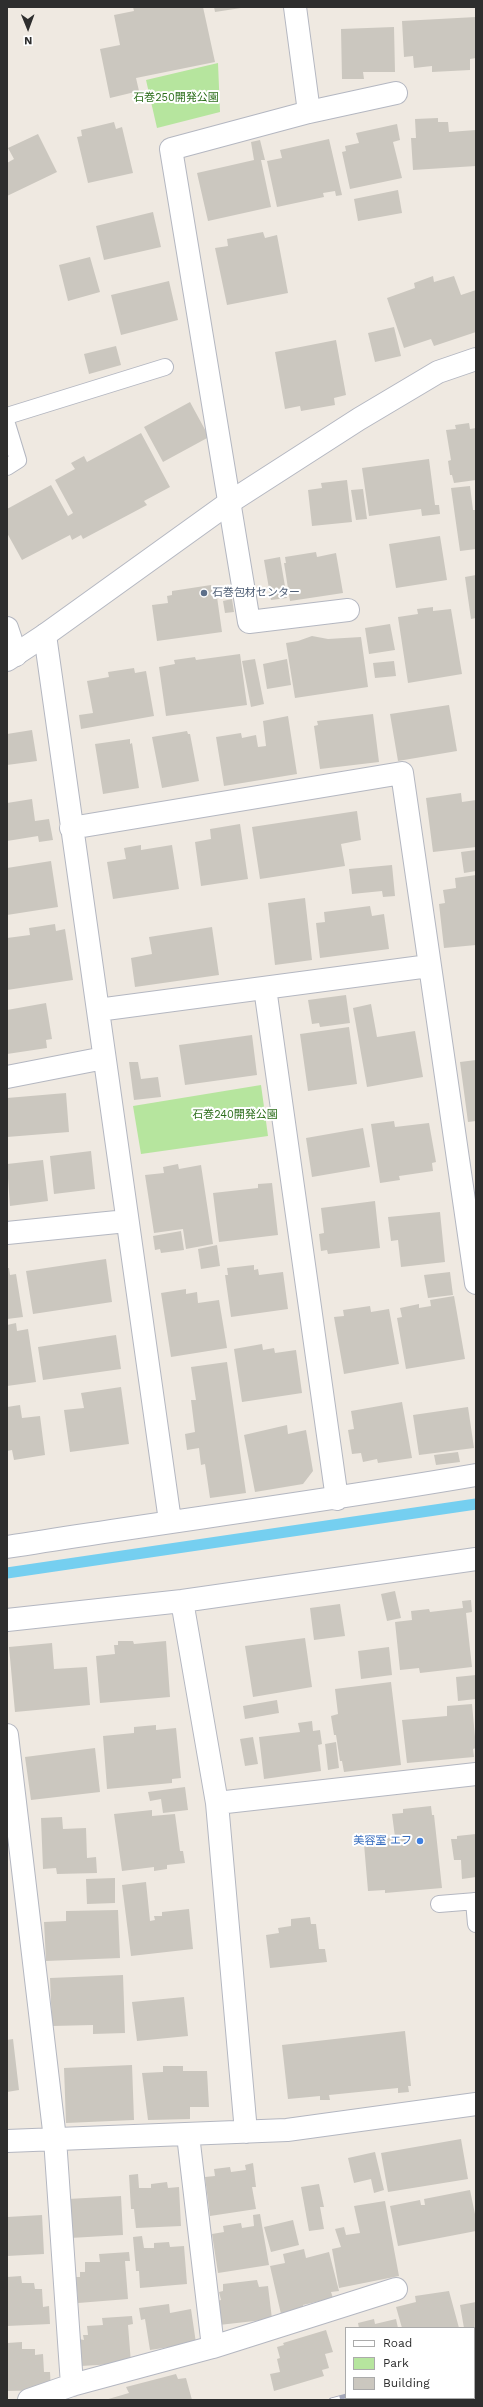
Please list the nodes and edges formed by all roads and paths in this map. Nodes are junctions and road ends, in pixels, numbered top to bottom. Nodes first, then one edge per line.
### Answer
1 (295, 7) edge
2 (396, 93) dead end
3 (309, 112) junction
4 (476, 359) edge
5 (164, 368) dead end
6 (7, 416) edge
7 (7, 424) edge
8 (7, 467) edge
9 (230, 502) junction
10 (348, 610) dead end
11 (7, 628) edge
12 (45, 635) junction
13 (11, 657) edge
14 (71, 828) junction
15 (429, 966) junction
16 (265, 988) junction
17 (98, 1010) junction
18 (104, 1058) junction
19 (7, 1077) edge
20 (127, 1221) junction
21 (7, 1233) edge
22 (476, 1283) edge
23 (476, 1475) edge
24 (337, 1499) junction
25 (170, 1521) junction
26 (7, 1547) edge
27 (476, 1559) edge
28 (182, 1601) junction
29 (7, 1620) edge
30 (7, 1735) edge
31 (476, 1774) edge
32 (217, 1803) junction
33 (475, 1901) edge
34 (439, 1904) dead end
35 (476, 1924) edge
36 (476, 2104) edge
37 (246, 2132) junction
38 (188, 2135) junction
39 (54, 2139) junction
40 (7, 2140) edge
41 (396, 2289) dead end
42 (213, 2347) junction
43 (72, 2384) junction
44 (30, 2400) edge

1 - 3 street
2 - 3 street
3 - 9 street
4 - 9 street
5 - 6 lane
7 - 8 lane
9 - 10 street
9 - 12 street
11 - 13 street
12 - 13 street
12 - 14 street
14 - 15 street
14 - 17 street
15 - 16 street
15 - 22 street
16 - 17 street
16 - 24 street
17 - 18 street
18 - 19 street
18 - 20 street
20 - 21 street
20 - 25 street
23 - 24 street
24 - 25 street
25 - 26 street
27 - 28 street
28 - 29 street
28 - 32 street
30 - 39 street
31 - 32 street
32 - 37 street
33 - 34 lane
33 - 35 lane
36 - 37 street
37 - 38 street
38 - 39 street
38 - 42 street
39 - 40 street
39 - 43 street
41 - 42 street
42 - 43 street
43 - 44 street

